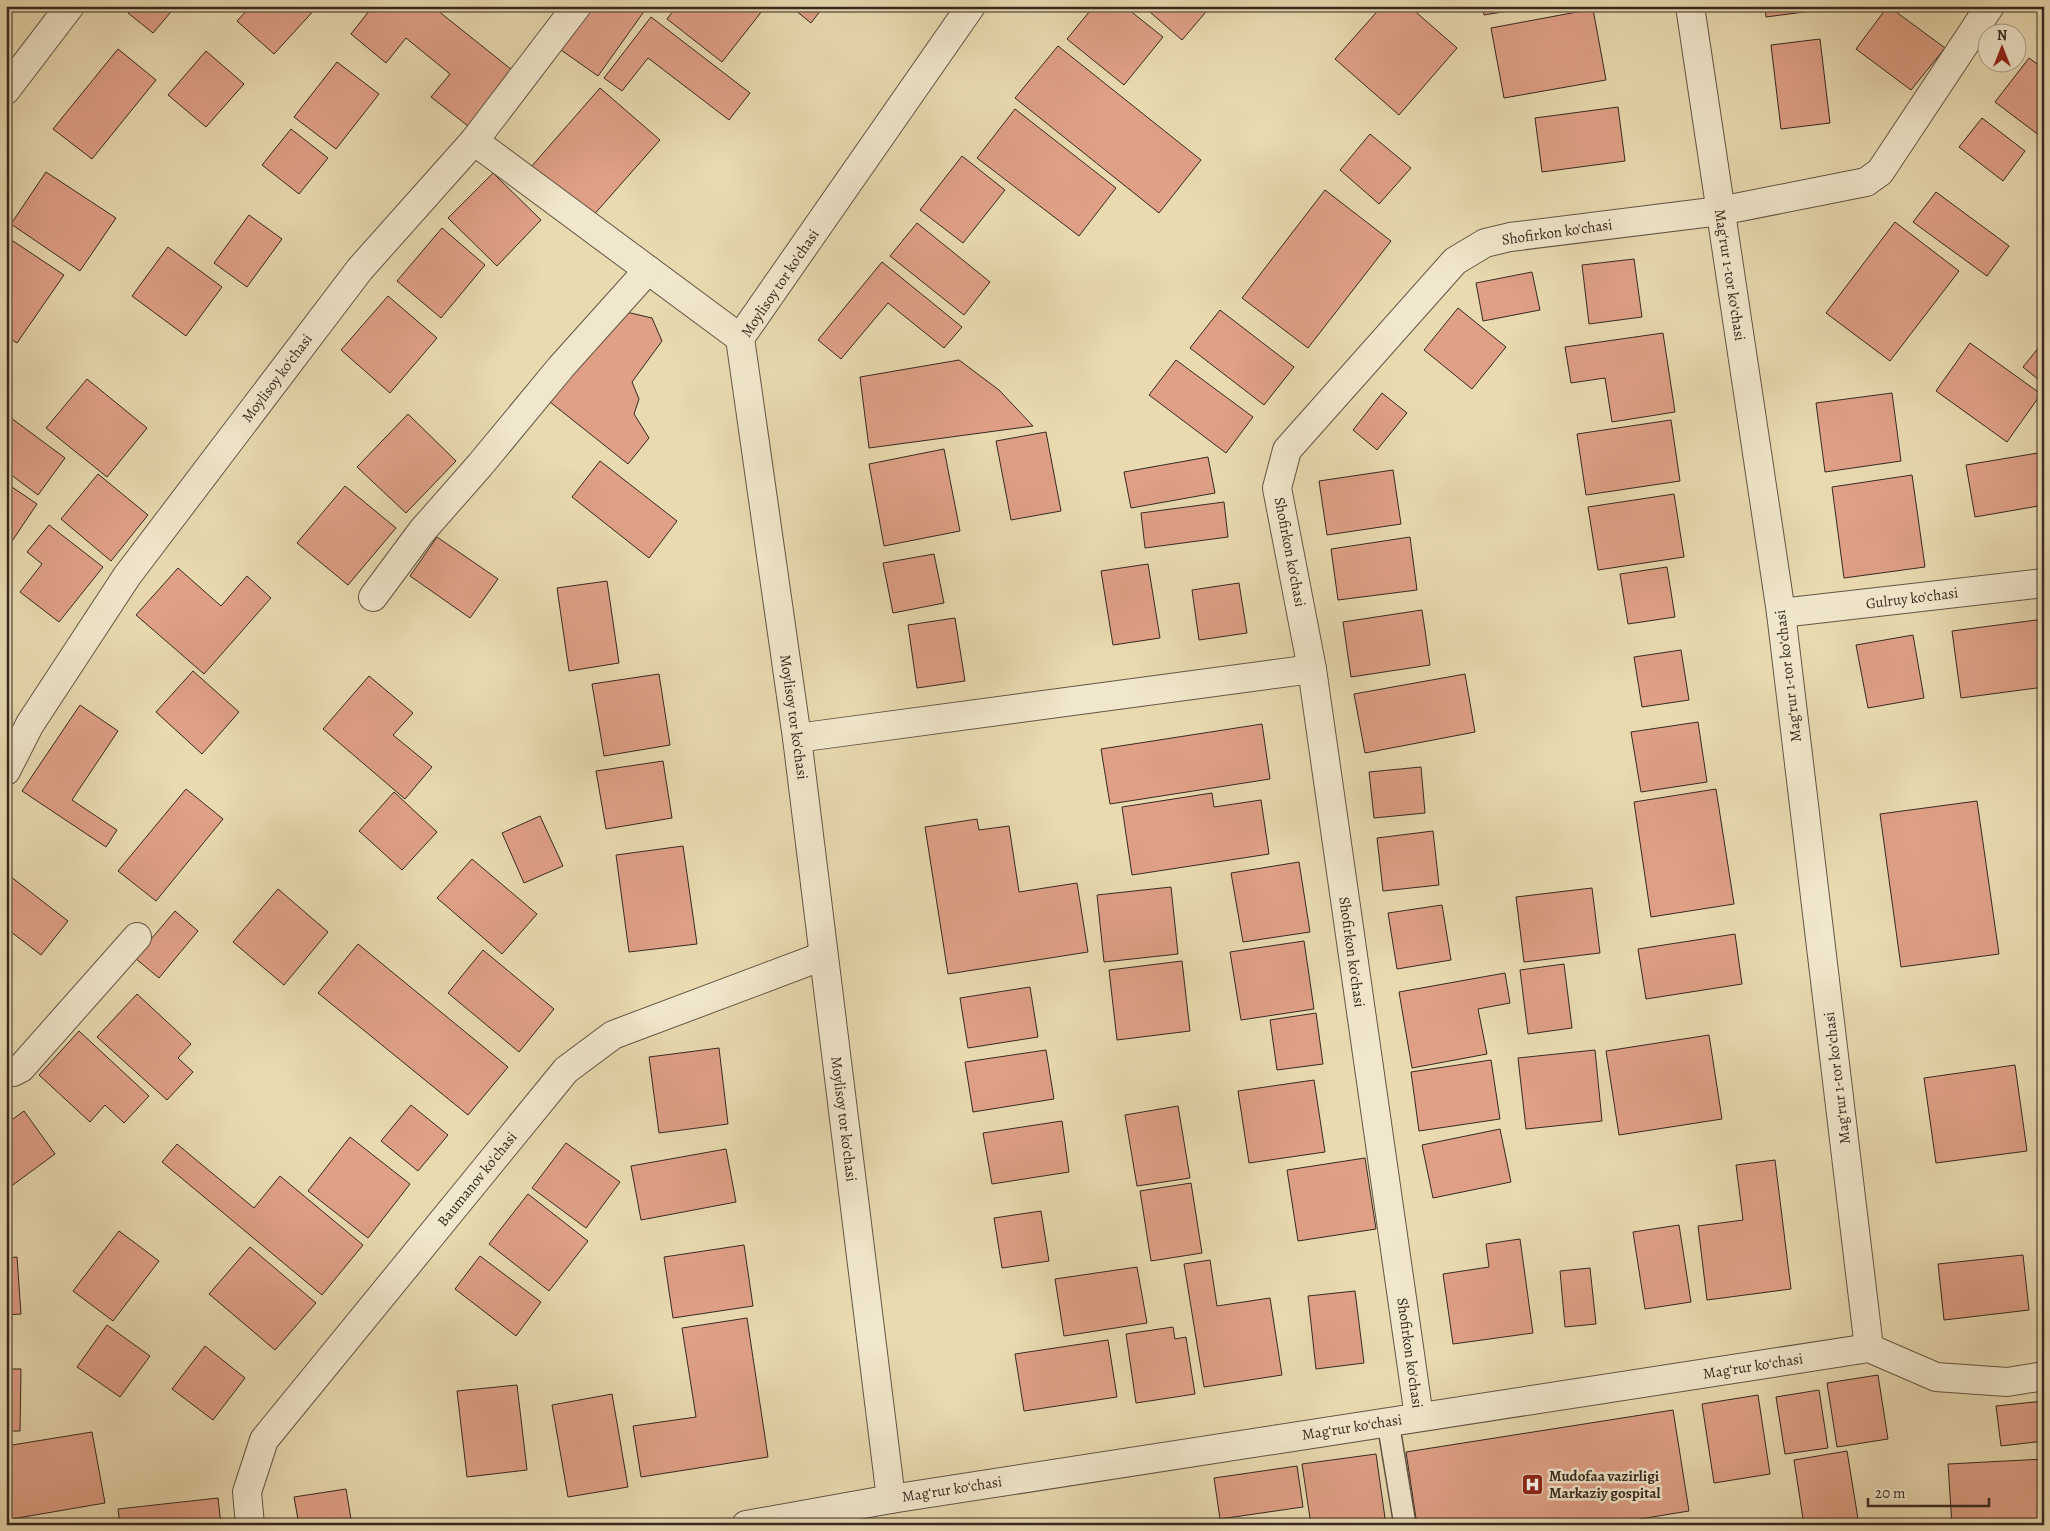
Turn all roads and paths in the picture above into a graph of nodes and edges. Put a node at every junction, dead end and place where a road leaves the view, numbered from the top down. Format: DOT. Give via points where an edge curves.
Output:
graph roads {
  1 [pos="70,6"];
  2 [pos="577,6"];
  3 [pos="972,6"];
  4 [pos="1690,6"];
  5 [pos="1990,6"];
  6 [pos="6,90"];
  7 [pos="474,141"];
  8 [pos="1720,211"];
  9 [pos="648,270"];
  10 [pos="740,338"];
  11 [pos="2044,583"];
  12 [pos="373,597"];
  13 [pos="1781,613"];
  14 [pos="1312,669"];
  15 [pos="797,738"];
  16 [pos="6,771"];
  17 [pos="137,937"];
  18 [pos="823,956"];
  19 [pos="6,1070"];
  20 [pos="1869,1348"];
  21 [pos="2044,1376"];
  22 [pos="1419,1417"];
  23 [pos="1388,1422"];
  24 [pos="891,1499"];
  25 [pos="250,1525"];
  26 [pos="746,1525"];
  27 [pos="1405,1525"];
  1 -- 6 [label="street"];
  2 -- 7 [label="street, Moylisoy koʻchasi"];
  3 -- 10 [label="street, Moylisoy tor ko'chasi"];
  4 -- 8 [label="street, Magʻrur 1-tor koʻchasi"];
  5 -- 8 [label="street, Shofirkon ko'chasi" via="1880,172 1866,182"];
  7 -- 9 [label="street"];
  7 -- 16 [label="street, Moylisoy koʻchasi" via="360,269 127,576 30,724"];
  8 -- 13 [label="street, Magʻrur 1-tor koʻchasi"];
  8 -- 14 [label="street, Shofirkon ko'chasi" via="1510,237 1484,243 1455,261 1287,450 1277,488"];
  9 -- 10 [label="street"];
  9 -- 12 [label="street" via="422,531"];
  10 -- 15 [label="street, Moylisoy tor ko'chasi"];
  11 -- 13 [label="street, Gulruy ko'chasi"];
  13 -- 20 [label="street, Magʻrur 1-tor koʻchasi"];
  14 -- 15 [label="street"];
  14 -- 22 [label="street, Shofirkon ko'chasi"];
  15 -- 18 [label="street, Moylisoy tor ko'chasi"];
  17 -- 19 [label="street" via="21,1068 13,1072"];
  18 -- 24 [label="street, Moylisoy tor ko'chasi"];
  18 -- 25 [label="street, Baumanov ko'chasi" via="613,1035 566,1070 264,1440 247,1492"];
  20 -- 21 [label="street" via="1936,1377 2007,1382"];
  20 -- 22 [label="street, Magʻrur koʻchasi"];
  22 -- 23 [label="street, Magʻrur koʻchasi"];
  23 -- 24 [label="street, Magʻrur koʻchasi"];
  23 -- 27 [label="lane"];
  24 -- 26 [label="street, Magʻrur koʻchasi"];
}
